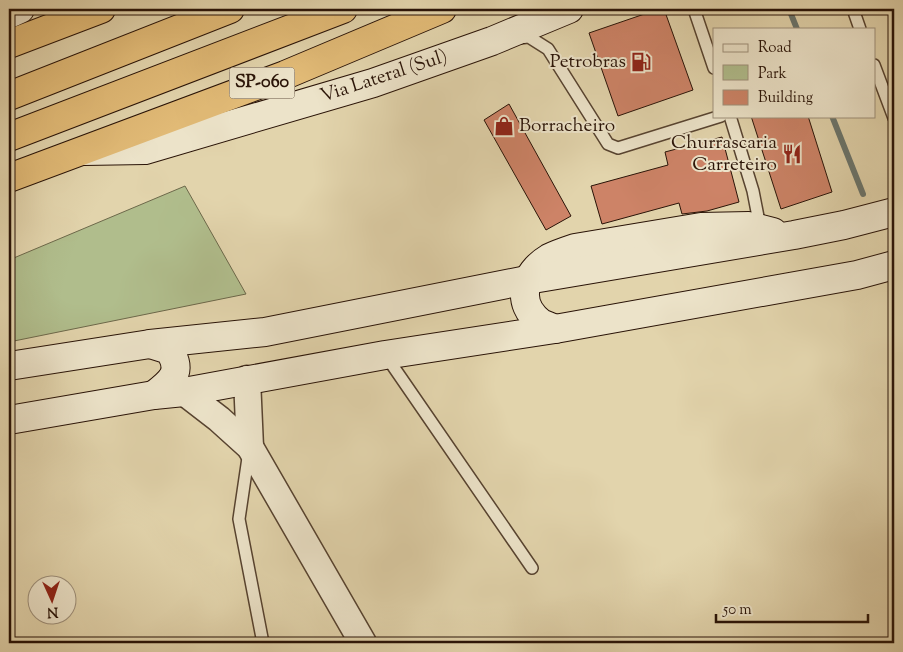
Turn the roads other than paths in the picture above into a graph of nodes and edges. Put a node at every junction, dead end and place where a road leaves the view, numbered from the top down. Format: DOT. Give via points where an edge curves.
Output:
graph roads {
  1 [pos="20,9"];
  2 [pos="101,9"];
  3 [pos="230,9"];
  4 [pos="343,9"];
  5 [pos="442,9"];
  6 [pos="569,9"];
  7 [pos="694,9"];
  8 [pos="853,9"];
  9 [pos="9,14"];
  10 [pos="860,28"];
  11 [pos="492,41"];
  12 [pos="9,44"];
  13 [pos="713,65"];
  14 [pos="876,70"];
  15 [pos="9,96"];
  16 [pos="715,118"];
  17 [pos="731,118"];
  18 [pos="894,118"];
  19 [pos="9,137"];
  20 [pos="78,151"];
  21 [pos="9,178"];
  22 [pos="894,212"];
  23 [pos="760,227"];
  24 [pos="787,236"];
  25 [pos="894,266"];
  26 [pos="527,280"];
  27 [pos="555,329"];
  28 [pos="150,344"];
  29 [pos="385,355"];
  30 [pos="9,366"];
  31 [pos="247,379"];
  32 [pos="184,392"];
  33 [pos="154,395"];
  34 [pos="9,420"];
  35 [pos="250,447"];
  36 [pos="532,568"];
  37 [pos="263,643"];
  38 [pos="363,643"];
  1 -- 9 [label="main road"];
  2 -- 12 [label="highway"];
  3 -- 15 [label="highway"];
  4 -- 19 [label="highway, SP-060"];
  5 -- 20 [label="highway, SP-060" via="285,75"];
  6 -- 11 [label="main road, Via Lateral (Sul)"];
  7 -- 13 [label="lane"];
  8 -- 10 [label="lane"];
  11 -- 16 [label="lane" via="528,37 548,49 608,144 618,148"];
  11 -- 20 [label="main road, Via Lateral (Sul)" via="373,84 145,150"];
  14 -- 18 [label="lane"];
  17 -- 23 [label="lane" via="753,191"];
  20 -- 21 [label="highway, SP-060"];
  22 -- 24 [label="main road"];
  23 -- 24 [label="main road"];
  23 -- 26 [label="main road" via="701,227 575,248 549,259"];
  24 -- 26 [label="main road"];
  25 -- 27 [label="main road"];
  26 -- 27 [label="main road" via="524,291 532,314"];
  26 -- 28 [label="main road" via="265,332"];
  27 -- 29 [label="main road"];
  28 -- 30 [label="main road"];
  28 -- 33 [label="main road" via="170,350 176,363 173,378"];
  29 -- 31 [label="main road"];
  29 -- 36 [label="lane"];
  31 -- 32 [label="main road"];
  31 -- 35 [label="street"];
  32 -- 33 [label="main road"];
  32 -- 35 [label="street"];
  33 -- 34 [label="main road"];
  35 -- 37 [label="lane" via="239,519"];
  35 -- 38 [label="street"];
}
